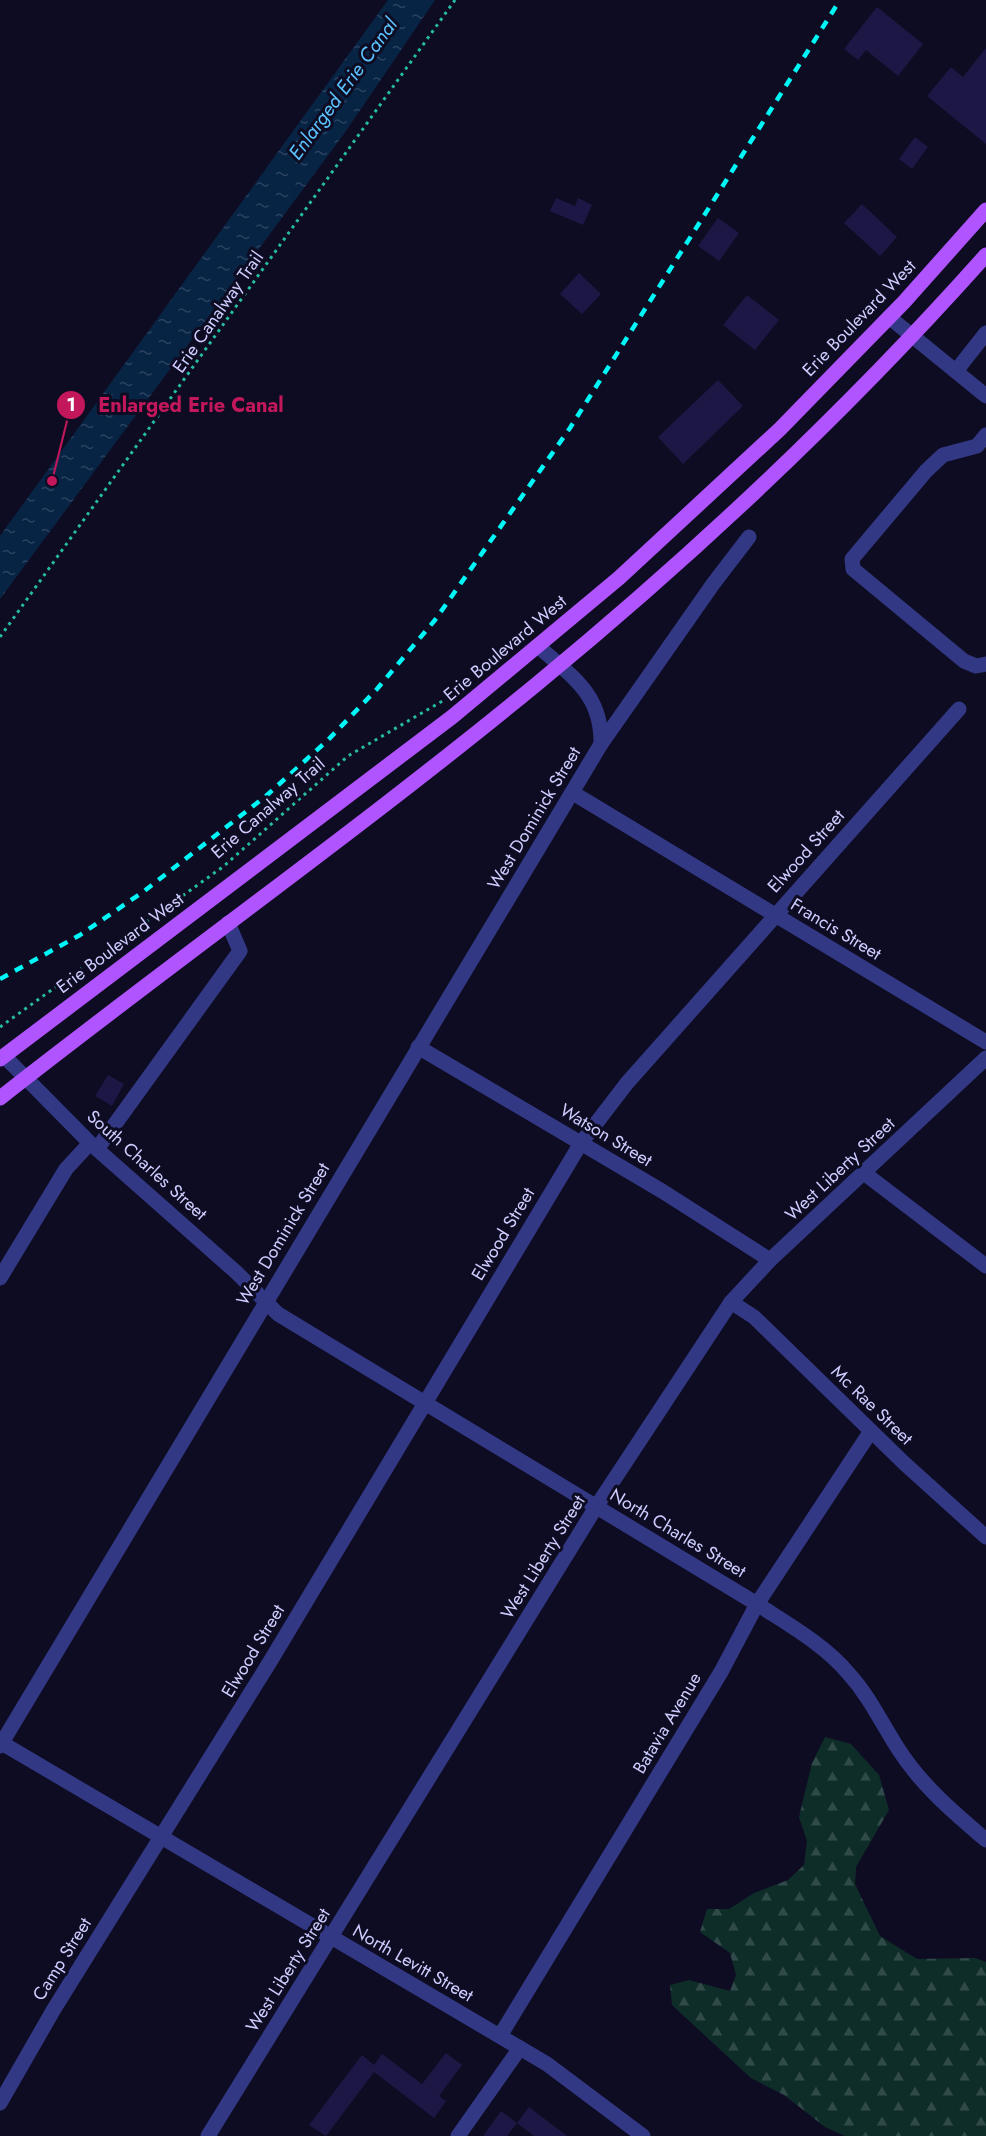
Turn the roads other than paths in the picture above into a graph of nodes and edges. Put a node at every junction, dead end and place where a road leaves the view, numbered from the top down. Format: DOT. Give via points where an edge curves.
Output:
graph roads {
  1 [pos="986,210"];
  2 [pos="986,255"];
  3 [pos="889,317"];
  4 [pos="986,333"];
  5 [pos="911,334"];
  6 [pos="956,371"];
  7 [pos="986,396"];
  8 [pos="986,435"];
  9 [pos="749,537"];
  10 [pos="538,646"];
  11 [pos="986,664"];
  12 [pos="559,665"];
  13 [pos="959,709"];
  14 [pos="602,744"];
  15 [pos="573,794"];
  16 [pos="774,915"];
  17 [pos="228,923"];
  18 [pos="986,1042"];
  19 [pos="418,1047"];
  20 [pos="2,1057"];
  21 [pos="986,1058"];
  22 [pos="26,1077"];
  23 [pos="0,1098"];
  24 [pos="581,1143"];
  25 [pos="94,1146"];
  26 [pos="864,1173"];
  27 [pos="770,1260"];
  28 [pos="986,1266"];
  29 [pos="0,1278"];
  30 [pos="265,1302"];
  31 [pos="731,1302"];
  32 [pos="425,1403"];
  33 [pos="871,1431"];
  34 [pos="596,1507"];
  35 [pos="986,1537"];
  36 [pos="758,1604"];
  37 [pos="1,1743"];
  38 [pos="160,1838"];
  39 [pos="986,1840"];
  40 [pos="331,1938"];
  41 [pos="500,2036"];
  42 [pos="520,2048"];
  43 [pos="0,2103"];
  44 [pos="208,2136"];
  45 [pos="458,2136"];
  46 [pos="643,2136"];
  1 -- 3 [label="main road, Erie Boulevard West"];
  2 -- 5 [label="main road"];
  3 -- 5 [label="street"];
  3 -- 10 [label="main road, Erie Boulevard West" via="780,429 619,578"];
  4 -- 6 [label="street"];
  5 -- 6 [label="street"];
  5 -- 12 [label="main road" via="707,537"];
  6 -- 7 [label="street"];
  8 -- 11 [label="street" via="977,446 943,455 852,560 853,569 964,661 976,666"];
  9 -- 14 [label="street, West Dominick Street"];
  10 -- 12 [label="street, West Dominick Street"];
  10 -- 20 [label="main road, Erie Boulevard West" via="452,717"];
  12 -- 14 [label="street, West Dominick Street" via="588,692 602,727"];
  12 -- 17 [label="main road" via="353,830"];
  13 -- 16 [label="street, Elwood Street"];
  14 -- 15 [label="street, West Dominick Street"];
  15 -- 16 [label="street, Francis Street"];
  15 -- 19 [label="street, West Dominick Street"];
  16 -- 18 [label="street, Francis Street"];
  16 -- 24 [label="street, Elwood Street" via="627,1083"];
  17 -- 22 [label="main road"];
  17 -- 25 [label="street" via="240,951"];
  19 -- 24 [label="street, Watson Street"];
  19 -- 30 [label="street, West Dominick Street"];
  20 -- 22 [label="street, South Charles Street"];
  21 -- 26 [label="street, West Liberty Street"];
  22 -- 23 [label="main road"];
  22 -- 25 [label="street, South Charles Street"];
  24 -- 27 [label="street, Watson Street"];
  24 -- 32 [label="street, Elwood Street"];
  25 -- 29 [label="street" via="66,1169"];
  25 -- 30 [label="street, South Charles Street"];
  26 -- 27 [label="street, West Liberty Street"];
  26 -- 28 [label="street"];
  27 -- 31 [label="street, West Liberty Street"];
  30 -- 32 [label="street, North Charles Street" via="278,1314"];
  30 -- 37 [label="street, West Dominick Street"];
  31 -- 33 [label="street, Mc Rae Street" via="754,1317"];
  31 -- 34 [label="street, West Liberty Street"];
  32 -- 34 [label="street, North Charles Street"];
  32 -- 38 [label="street, Elwood Street"];
  33 -- 35 [label="street, Mc Rae Street"];
  33 -- 36 [label="street, Batavia Avenue"];
  34 -- 36 [label="street, North Charles Street"];
  34 -- 40 [label="street, West Liberty Street"];
  36 -- 39 [label="street, North Charles Street" via="807,1637 848,1672 917,1775"];
  36 -- 41 [label="street, Batavia Avenue" via="721,1672"];
  37 -- 38 [label="street, North Levitt Street"];
  38 -- 40 [label="street, North Levitt Street"];
  38 -- 43 [label="street, Camp Street"];
  40 -- 41 [label="street, North Levitt Street"];
  40 -- 44 [label="street, West Liberty Street"];
  41 -- 42 [label="street, North Levitt Street"];
  42 -- 45 [label="street"];
  42 -- 46 [label="street, North Levitt Street"];
}
